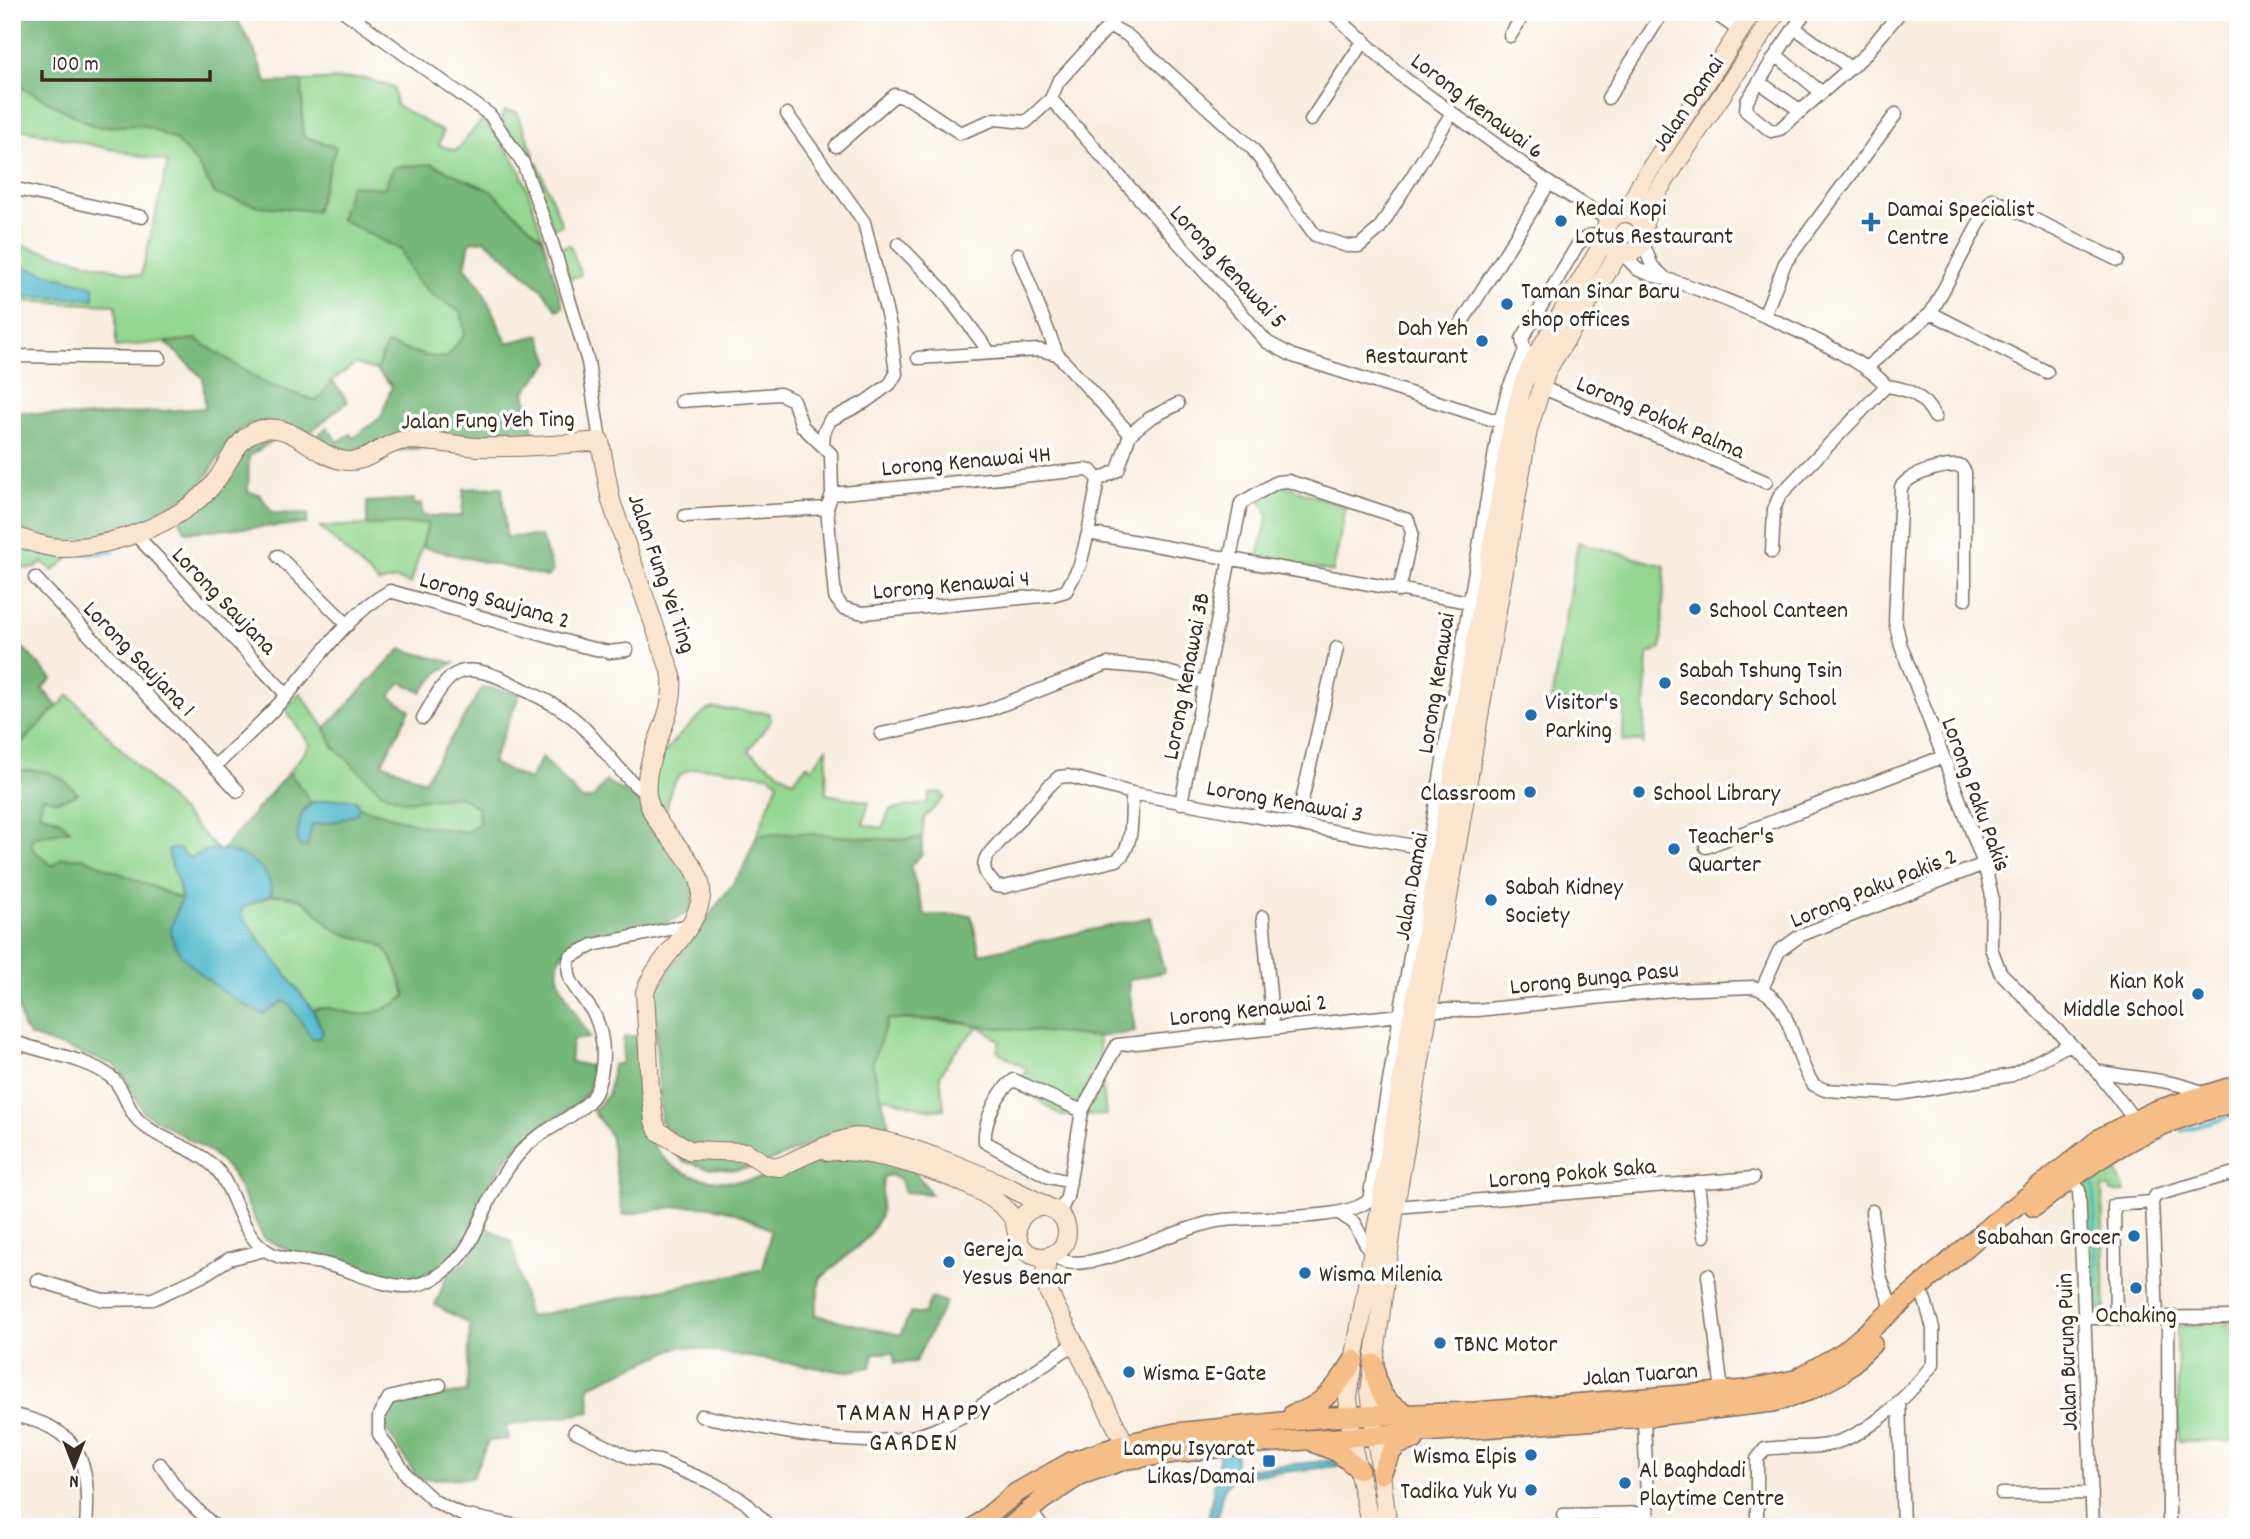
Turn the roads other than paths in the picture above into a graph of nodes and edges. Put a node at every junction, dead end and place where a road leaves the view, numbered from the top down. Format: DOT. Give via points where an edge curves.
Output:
graph roads {
  1 [pos="345,12"];
  2 [pos="1331,12"];
  3 [pos="1525,12"];
  4 [pos="1663,12"];
  5 [pos="1713,12"];
  6 [pos="1752,12"];
  7 [pos="1777,12"];
  8 [pos="1805,12"];
  9 [pos="1896,12"];
  10 [pos="1795,29"];
  11 [pos="1740,31"];
  12 [pos="1510,36"];
  13 [pos="1364,40"];
  14 [pos="1776,55"];
  15 [pos="1849,67"];
  16 [pos="1759,82"];
  17 [pos="1822,93"];
  18 [pos="1608,98"];
  19 [pos="1051,99"];
  20 [pos="1801,111"];
  21 [pos="1452,113"];
  22 [pos="787,114"];
  23 [pos="1896,114"];
  24 [pos="1311,120"];
  25 [pos="836,146"];
  26 [pos="1549,183"];
  27 [pos="12,188"];
  28 [pos="1626,212"];
  29 [pos="142,217"];
  30 [pos="1643,223"];
  31 [pos="1606,231"];
  32 [pos="898,243"];
  33 [pos="1643,243"];
  34 [pos="1621,253"];
  35 [pos="1018,254"];
  36 [pos="2119,260"];
  37 [pos="1665,278"];
  38 [pos="1931,313"];
  39 [pos="1764,316"];
  40 [pos="1459,327"];
  41 [pos="1532,351"];
  42 [pos="990,353"];
  43 [pos="1057,354"];
  44 [pos="12,356"];
  45 [pos="160,358"];
  46 [pos="918,358"];
  47 [pos="1867,367"];
  48 [pos="2047,372"];
  49 [pos="1886,386"];
  50 [pos="1541,387"];
  51 [pos="681,401"];
  52 [pos="1178,404"];
  53 [pos="1936,417"];
  54 [pos="1500,422"];
  55 [pos="1130,435"];
  56 [pos="600,441"];
  57 [pos="823,445"];
  58 [pos="1098,480"];
  59 [pos="1766,482"];
  60 [pos="832,494"];
  61 [pos="827,508"];
  62 [pos="685,516"];
  63 [pos="134,533"];
  64 [pos="1088,533"];
  65 [pos="12,535"];
  66 [pos="1772,552"];
  67 [pos="278,556"];
  68 [pos="1230,558"];
  69 [pos="34,578"];
  70 [pos="1399,591"];
  71 [pos="1965,599"];
  72 [pos="1469,602"];
  73 [pos="348,625"];
  74 [pos="1337,648"];
  75 [pos="627,650"];
  76 [pos="1203,682"];
  77 [pos="287,695"];
  78 [pos="423,718"];
  79 [pos="881,734"];
  80 [pos="1942,757"];
  81 [pos="215,766"];
  82 [pos="238,791"];
  83 [pos="1132,793"];
  84 [pos="647,795"];
  85 [pos="1181,803"];
  86 [pos="1297,822"];
  87 [pos="1706,847"];
  88 [pos="1429,849"];
  89 [pos="1984,864"];
  90 [pos="1263,917"];
  91 [pos="689,925"];
  92 [pos="1762,989"];
  93 [pos="1429,1010"];
  94 [pos="1400,1015"];
  95 [pos="1273,1028"];
  96 [pos="12,1041"];
  97 [pos="2070,1044"];
  98 [pos="2097,1071"];
  99 [pos="2144,1077"];
  100 [pos="2206,1094"];
  101 [pos="2235,1096"];
  102 [pos="2122,1103"];
  103 [pos="1082,1111"];
  104 [pos="2134,1119"];
  105 [pos="880,1147"];
  106 [pos="2238,1172"];
  107 [pos="1753,1178"];
  108 [pos="2071,1178"];
  109 [pos="1070,1182"];
  110 [pos="1698,1182"];
  111 [pos="2152,1202"];
  112 [pos="1395,1207"];
  113 [pos="1872,1211"];
  114 [pos="1055,1212"];
  115 [pos="1339,1213"];
  116 [pos="1704,1236"];
  117 [pos="1018,1238"];
  118 [pos="265,1250"];
  119 [pos="1371,1253"];
  120 [pos="1050,1256"];
  121 [pos="1709,1275"];
  122 [pos="37,1280"];
  123 [pos="1924,1297"];
  124 [pos="1893,1311"];
  125 [pos="2116,1317"];
  126 [pos="2162,1317"];
  127 [pos="2238,1317"];
  128 [pos="2086,1318"];
  129 [pos="1076,1343"];
  130 [pos="1364,1362"];
  131 [pos="440,1385"];
  132 [pos="1722,1392"];
  133 [pos="1899,1401"];
  134 [pos="12,1415"];
  135 [pos="1408,1415"];
  136 [pos="701,1416"];
  137 [pos="1350,1416"];
  138 [pos="1371,1416"];
  139 [pos="1644,1417"];
  140 [pos="1247,1423"];
  141 [pos="1476,1429"];
  142 [pos="575,1431"];
  143 [pos="1374,1436"];
  144 [pos="1352,1438"];
  145 [pos="1299,1442"];
  146 [pos="1125,1444"];
  147 [pos="160,1464"];
  148 [pos="1359,1469"];
  149 [pos="1381,1474"];
  150 [pos="1080,1475"];
  151 [pos="2092,1493"];
  152 [pos="2002,1494"];
  153 [pos="1030,1510"];
  154 [pos="1563,1515"];
  155 [pos="1648,1520"];
  156 [pos="86,1527"];
  157 [pos="215,1527"];
  158 [pos="524,1527"];
  159 [pos="770,1527"];
  160 [pos="975,1527"];
  161 [pos="1010,1527"];
  162 [pos="1042,1527"];
  163 [pos="1371,1527"];
  164 [pos="1388,1527"];
  165 [pos="1757,1527"];
  166 [pos="1903,1527"];
  167 [pos="2092,1527"];
  168 [pos="2169,1527"];
  1 -- 56 [label="street, Jalan Fung Yei Ting" via="490,115 523,163 589,362"];
  2 -- 13 [label="street, Lorong Kenawai 6"];
  3 -- 12 [label="street"];
  4 -- 18 [label="street"];
  5 -- 11 [label="street"];
  6 -- 11 [label="main road, Jalan Damai"];
  7 -- 30 [label="main road, Jalan Damai" via="1654,197"];
  8 -- 10 [label="street"];
  9 -- 15 [label="street" via="1864,55"];
  10 -- 14 [label="street"];
  10 -- 15 [label="street"];
  11 -- 28 [label="main road, Jalan Damai"];
  13 -- 21 [label="street, Lorong Kenawai 6" via="1404,78"];
  13 -- 24 [label="street"];
  14 -- 16 [label="street"];
  14 -- 17 [label="street"];
  15 -- 17 [label="street"];
  16 -- 20 [label="street"];
  16 -- 20 [label="street" via="1746,101 1746,111 1771,131"];
  17 -- 20 [label="street"];
  19 -- 21 [label="street" via="1058,82 1105,30 1119,28 1252,148 1315,235 1347,246 1359,246 1379,229"];
  19 -- 25 [label="street" via="1026,122 995,119 960,133 909,99 895,95"];
  19 -- 54 [label="street, Lorong Kenawai 5" via="1267,342 1293,356"];
  21 -- 26 [label="street, Lorong Kenawai 6"];
  22 -- 57 [label="street" via="864,222 897,374 890,384 830,420"];
  23 -- 39 [label="street" via="1785,263"];
  26 -- 31 [label="street, Lorong Kenawai 6"];
  26 -- 40 [label="street"];
  27 -- 29 [label="street"];
  28 -- 30 [label="main road"];
  28 -- 31 [label="main road" via="1616,214"];
  30 -- 33 [label="main road"];
  31 -- 34 [label="main road" via="1610,248"];
  31 -- 41 [label="main road, Jalan Damai"];
  32 -- 42 [label="street" via="943,290"];
  33 -- 34 [label="main road"];
  33 -- 37 [label="street" via="1652,267"];
  34 -- 37 [label="street" via="1637,269"];
  34 -- 50 [label="main road, Jalan Damai" via="1547,370"];
  35 -- 43 [label="street"];
  36 -- 38 [label="street" via="1992,199"];
  37 -- 39 [label="street"];
  38 -- 47 [label="street"];
  38 -- 48 [label="street"];
  39 -- 47 [label="street"];
  41 -- 54 [label="street, Lorong Kenawai" via="1508,390"];
  41 -- 119 [label="main road, Jalan Damai" via="1512,426"];
  42 -- 43 [label="street" via="1040,350"];
  42 -- 46 [label="street"];
  43 -- 55 [label="street"];
  44 -- 45 [label="street"];
  47 -- 49 [label="street"];
  49 -- 53 [label="street" via="1914,392"];
  49 -- 66 [label="street" via="1780,495 1774,509"];
  50 -- 59 [label="street, Lorong Pokok Palma"];
  50 -- 93 [label="main road, Jalan Damai" via="1525,443"];
  51 -- 57 [label="street, Lorong Kenawai 4" via="788,395 802,426"];
  52 -- 55 [label="street"];
  54 -- 72 [label="street, Lorong Kenawai"];
  55 -- 58 [label="street" via="1118,470"];
  56 -- 63 [label="main road, Jalan Fung Yeh Ting" via="537,447 400,441 366,459 341,460 286,430 265,428 240,444 213,485 191,504"];
  56 -- 84 [label="main road, Jalan Fung Yei Ting" via="611,501 672,676 673,697 650,764"];
  57 -- 60 [label="street, Lorong Kenawai 4" via="831,454"];
  58 -- 60 [label="street, Lorong Kenawai 4H" via="1085,470"];
  58 -- 64 [label="street, Lorong Kenawai 4"];
  60 -- 61 [label="street, Lorong Kenawai 4"];
  61 -- 62 [label="street"];
  61 -- 64 [label="street, Lorong Kenawai 4" via="835,597 843,608 863,613 1066,591 1080,565"];
  63 -- 65 [label="main road, Jalan Fung Yeh Ting" via="68,548"];
  63 -- 77 [label="street, Lorong Saujana"];
  64 -- 68 [label="street"];
  67 -- 73 [label="street"];
  68 -- 70 [label="street"];
  68 -- 70 [label="street, Lorong Kenawai 3B" via="1241,503 1277,482 1288,481 1408,520 1412,533"];
  68 -- 76 [label="street, Lorong Kenawai 3B"];
  69 -- 81 [label="street, Lorong Saujana 1"];
  70 -- 72 [label="street"];
  71 -- 80 [label="street, Lorong Paku Pakis" via="1965,472 1952,465 1906,479 1901,486 1895,621"];
  72 -- 88 [label="street, Lorong Kenawai"];
  73 -- 75 [label="street, Lorong Saujana 2" via="374,599 390,591 582,646 609,652"];
  73 -- 77 [label="street, Lorong Saujana 2"];
  74 -- 86 [label="street"];
  76 -- 79 [label="street" via="1153,668 1107,664 986,711"];
  76 -- 85 [label="street, Lorong Kenawai 3B"];
  77 -- 81 [label="street, Lorong Saujana 2"];
  78 -- 84 [label="street" via="446,682 458,673 471,670 499,677 551,701 584,728"];
  80 -- 87 [label="street"];
  80 -- 89 [label="street, Lorong Paku Pakis"];
  81 -- 82 [label="street, Lorong Saujana 1"];
  83 -- 83 [label="street, Lorong Kenawai 3" via="1082,778 1059,778 987,856 985,873 996,886 1004,887 1117,860 1125,854 1129,841"];
  83 -- 85 [label="street, Lorong Kenawai 3"];
  84 -- 91 [label="main road, Jalan Fung Yei Ting" via="659,826 697,874 701,897"];
  85 -- 86 [label="street, Lorong Kenawai 3"];
  86 -- 88 [label="street, Lorong Kenawai 3"];
  88 -- 94 [label="street, Lorong Kenawai"];
  89 -- 92 [label="street, Lorong Paku Pakis 2" via="1801,935 1779,951"];
  89 -- 97 [label="street, Lorong Paku Pakis" via="1992,896 1991,948 2000,972"];
  90 -- 95 [label="street"];
  91 -- 105 [label="main road, Jalan Fung Yei Ting" via="645,992 650,1088 658,1131 689,1150 746,1152 769,1166 780,1167 836,1150"];
  91 -- 118 [label="street" via="593,945 570,957 566,968 571,983 600,1032 603,1057 596,1092 513,1160 458,1260 415,1286 388,1286 326,1264 292,1260"];
  92 -- 93 [label="street, Lorong Bunga Pasu" via="1734,985 1477,1010"];
  92 -- 97 [label="street" via="1777,1003 1810,1079 1825,1090 1899,1094 2012,1075"];
  93 -- 112 [label="main road, Jalan Damai"];
  94 -- 95 [label="street, Lorong Kenawai 2"];
  94 -- 115 [label="street, Lorong Kenawai" via="1369,1200"];
  95 -- 103 [label="street, Lorong Kenawai 2" via="1117,1045"];
  96 -- 118 [label="street" via="83,1063 114,1079 141,1123 220,1173 239,1213"];
  97 -- 98 [label="street, Lorong Paku Pakis"];
  98 -- 99 [label="street"];
  98 -- 102 [label="street, Lorong Paku Pakis"];
  99 -- 100 [label="street" via="2185,1084"];
  99 -- 102 [label="street" via="2120,1086"];
  100 -- 101 [label="main road, Jalan Tuaran"];
  100 -- 104 [label="main road, Jalan Tuaran"];
  101 -- 104 [label="main road" via="2146,1120"];
  101 -- 108 [label="main road, Jalan Tuaran" via="2153,1128"];
  102 -- 104 [label="street, Lorong Paku Pakis"];
  103 -- 109 [label="street"];
  103 -- 109 [label="street" via="1014,1080 1004,1086 984,1131 985,1142 1049,1177"];
  104 -- 124 [label="main road, Jalan Tuaran" via="2052,1176"];
  105 -- 114 [label="main road, Jalan Fung Yei Ting" via="1005,1186"];
  105 -- 117 [label="main road, Jalan Fung Yei Ting" via="998,1202 1014,1220"];
  106 -- 111 [label="street" via="2156,1195"];
  107 -- 110 [label="street, Lorong Pokok Saka"];
  108 -- 123 [label="main road, Jalan Tuaran"];
  108 -- 128 [label="street, Jalan Burung Puin" via="2079,1190"];
  109 -- 114 [label="street"];
  110 -- 112 [label="street, Lorong Pokok Saka"];
  110 -- 116 [label="street"];
  111 -- 125 [label="street" via="2114,1205"];
  111 -- 126 [label="street"];
  112 -- 130 [label="main road, Jalan Damai"];
  113 -- 124 [label="street" via="1880,1276"];
  114 -- 117 [label="main road" via="1036,1208 1023,1216"];
  114 -- 120 [label="main road" via="1064,1221 1067,1237"];
  115 -- 119 [label="street" via="1354,1223"];
  115 -- 120 [label="street" via="1218,1221 1092,1260 1067,1262"];
  117 -- 120 [label="main road" via="1026,1251"];
  118 -- 122 [label="street" via="229,1259 153,1299 103,1300"];
  119 -- 130 [label="main road, Jalan Damai"];
  120 -- 129 [label="main road" via="1045,1276 1048,1290"];
  121 -- 132 [label="street"];
  123 -- 133 [label="street" via="1933,1328 1933,1363"];
  123 -- 139 [label="main road, Jalan Tuaran" via="1842,1373 1808,1391 1773,1402"];
  124 -- 132 [label="main road, Jalan Tuaran" via="1822,1367 1794,1380"];
  125 -- 126 [label="street"];
  125 -- 128 [label="street"];
  126 -- 127 [label="street"];
  126 -- 168 [label="street"];
  128 -- 151 [label="street, Jalan Burung Puin"];
  129 -- 136 [label="street" via="980,1404 920,1435 860,1443"];
  129 -- 146 [label="main road"];
  130 -- 135 [label="main road" via="1386,1402"];
  130 -- 137 [label="main road, Jalan Damai" via="1348,1397"];
  130 -- 138 [label="main road, Jalan Damai"];
  130 -- 140 [label="main road" via="1312,1407"];
  131 -- 158 [label="street" via="389,1398 379,1415 379,1434 408,1477 434,1501 462,1515"];
  132 -- 135 [label="main road, Jalan Tuaran"];
  133 -- 165 [label="street" via="1842,1441 1765,1450 1757,1458"];
  133 -- 166 [label="street"];
  134 -- 156 [label="street" via="52,1426 70,1439 84,1463"];
  135 -- 138 [label="main road, Jalan Tuaran"];
  137 -- 138 [label="main road, Jalan Tuaran"];
  137 -- 140 [label="main road, Jalan Tuaran"];
  137 -- 144 [label="main road, Jalan Damai"];
  138 -- 143 [label="main road, Jalan Damai"];
  139 -- 141 [label="main road, Jalan Tuaran"];
  139 -- 155 [label="street"];
  140 -- 146 [label="main road, Jalan Tuaran"];
  141 -- 143 [label="main road, Jalan Tuaran"];
  141 -- 149 [label="main road" via="1398,1444"];
  142 -- 159 [label="street" via="631,1458 659,1461 717,1485 745,1502"];
  143 -- 144 [label="main road, Jalan Tuaran"];
  143 -- 149 [label="main road, Jalan Damai"];
  144 -- 145 [label="main road, Jalan Tuaran"];
  144 -- 148 [label="main road, Jalan Damai"];
  145 -- 148 [label="main road" via="1327,1446"];
  145 -- 150 [label="main road, Jalan Tuaran" via="1139,1458"];
  146 -- 150 [label="main road" via="1114,1456"];
  146 -- 160 [label="main road, Jalan Tuaran" via="1042,1476"];
  147 -- 157 [label="street" via="181,1494"];
  148 -- 163 [label="main road, Jalan Damai"];
  149 -- 164 [label="main road, Jalan Damai"];
  150 -- 153 [label="main road, Jalan Tuaran"];
  151 -- 152 [label="street"];
  151 -- 167 [label="street, Jalan Burung Puin"];
  153 -- 161 [label="main road, Jalan Tuaran"];
  153 -- 162 [label="street"];
  154 -- 155 [label="street"];
}
